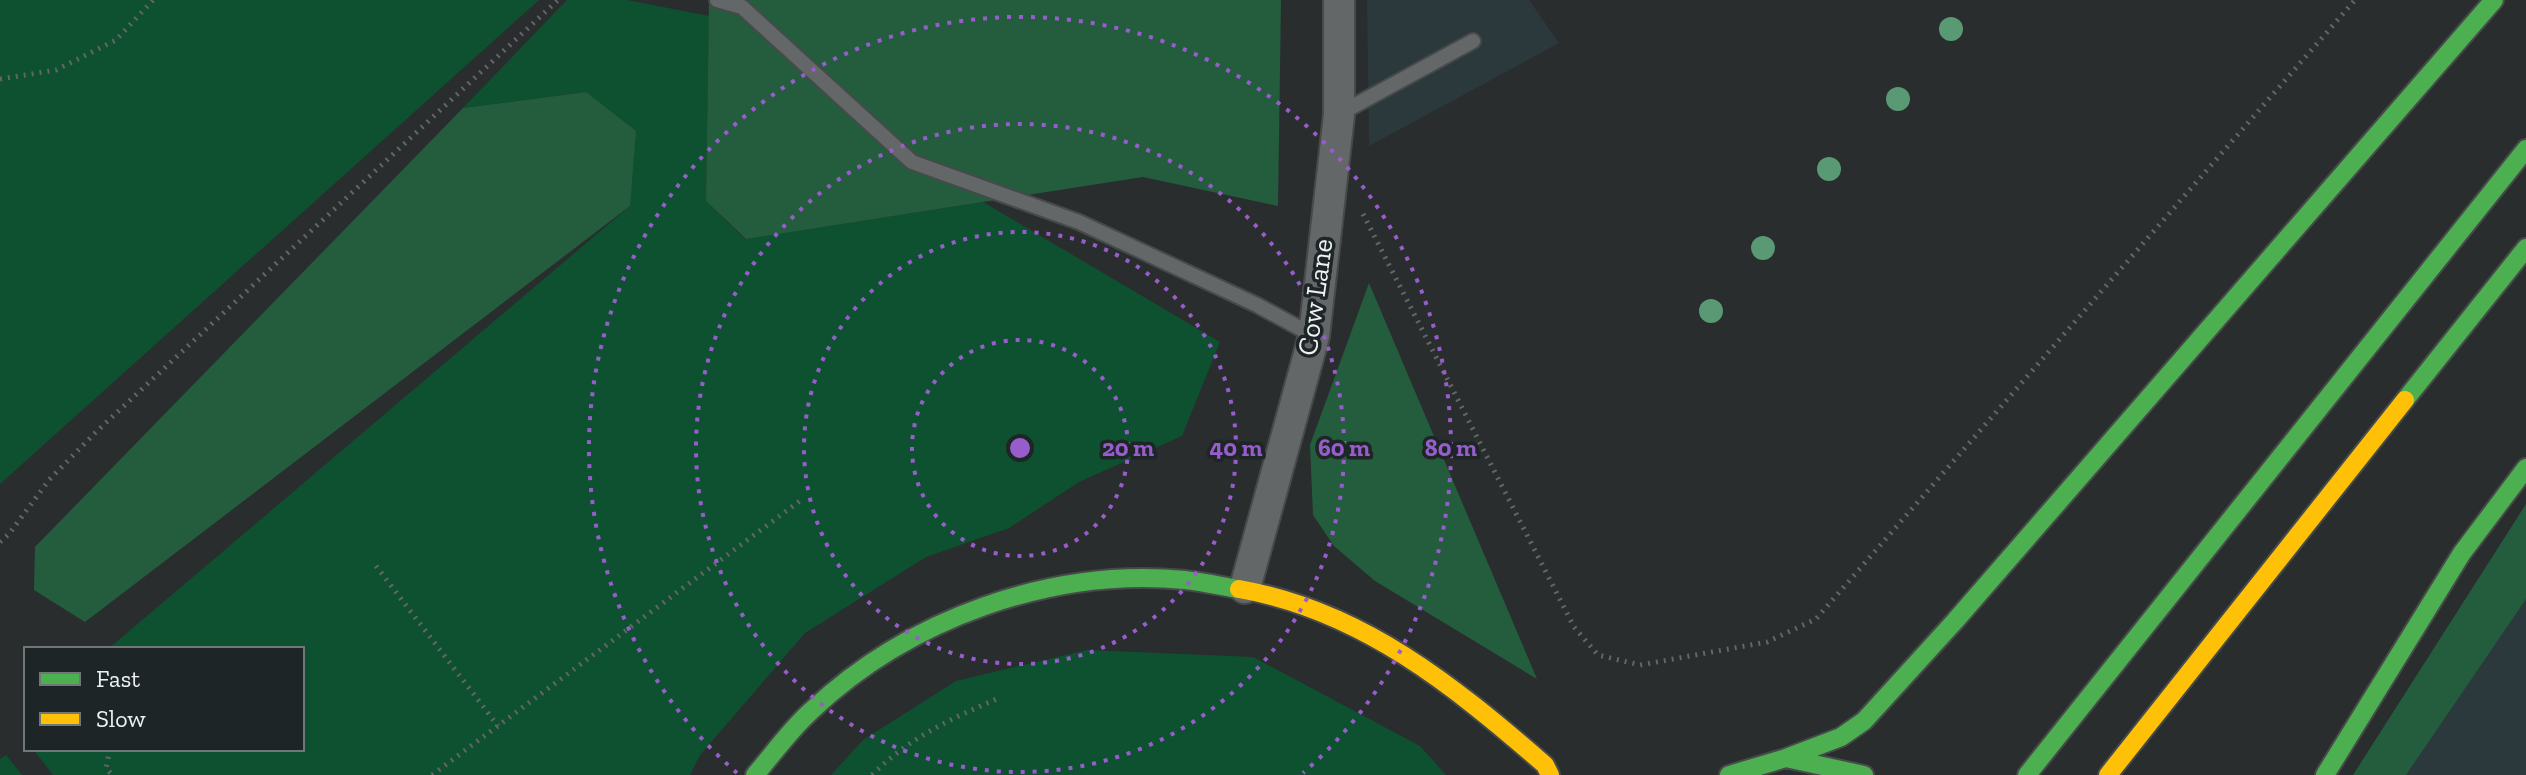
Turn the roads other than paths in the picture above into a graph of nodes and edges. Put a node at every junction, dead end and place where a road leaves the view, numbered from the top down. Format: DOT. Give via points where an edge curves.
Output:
graph roads {
  1 [pos="717,0"];
  2 [pos="1339,0"];
  3 [pos="2494,0"];
  4 [pos="1473,41"];
  5 [pos="1339,115"];
  6 [pos="2526,149"];
  7 [pos="2526,248"];
  8 [pos="1314,336"];
  9 [pos="2526,468"];
  10 [pos="1245,588"];
  11 [pos="1786,758"];
  12 [pos="1547,770"];
  13 [pos="755,775"];
  14 [pos="1570,775"];
  15 [pos="1729,775"];
  16 [pos="1864,775"];
  17 [pos="2027,775"];
  18 [pos="2108,775"];
  19 [pos="2325,775"];
  1 -- 8 [label="lane" via="742,7 912,162 1079,222"];
  2 -- 5 [label="street, Cow Lane"];
  3 -- 11 [label="main road" via="1864,721 1841,737"];
  4 -- 5 [label="lane"];
  5 -- 8 [label="street, Cow Lane"];
  6 -- 17 [label="main road"];
  7 -- 18 [label="main road"];
  8 -- 10 [label="street, Cow Lane"];
  9 -- 19 [label="main road" via="2462,553"];
  10 -- 12 [label="main road" via="1293,601 1384,641 1475,704"];
  10 -- 13 [label="main road" via="1185,579 1112,578 1030,590 988,603 942,621 864,667 796,725"];
  11 -- 15 [label="main road"];
  11 -- 16 [label="main road"];
  12 -- 14 [label="main road"];
}
